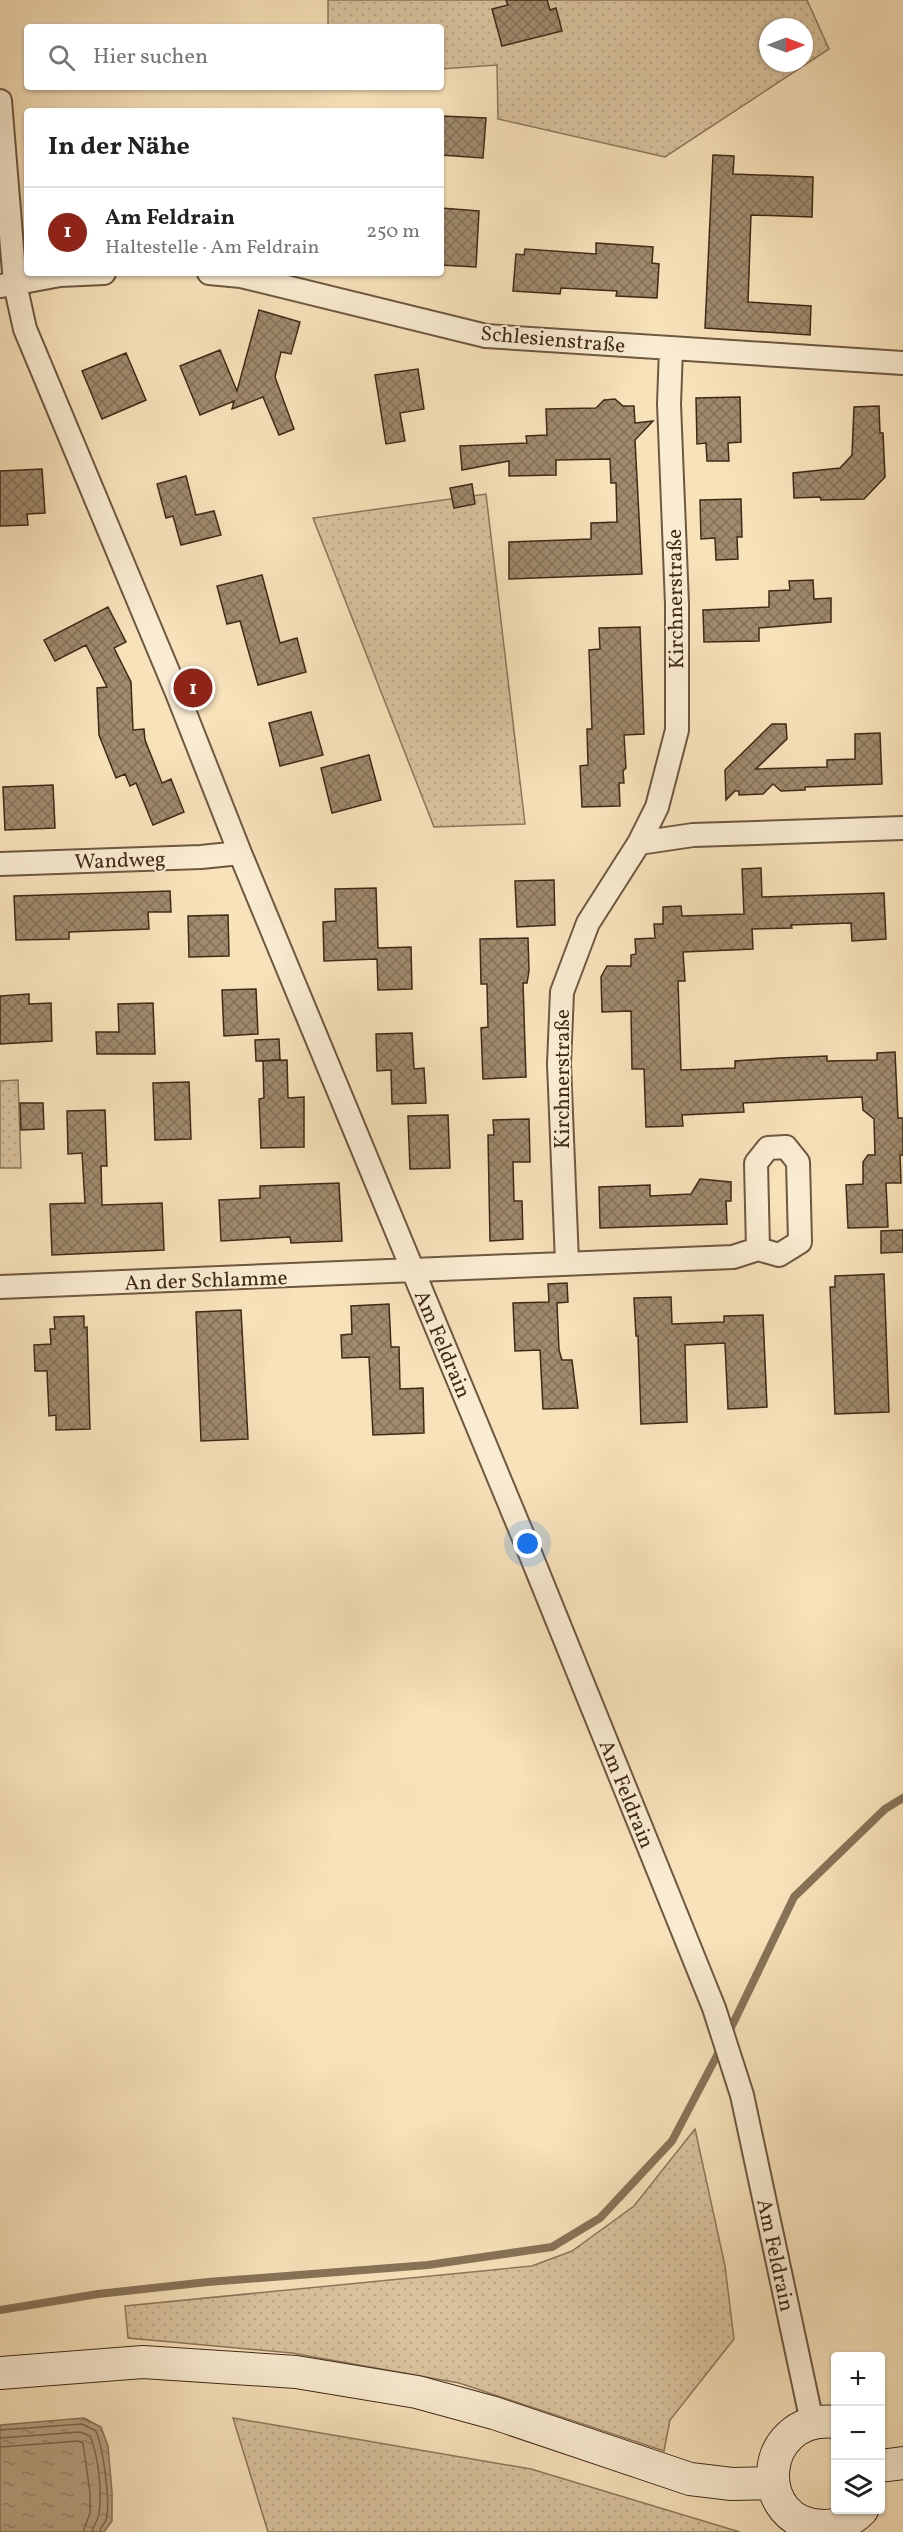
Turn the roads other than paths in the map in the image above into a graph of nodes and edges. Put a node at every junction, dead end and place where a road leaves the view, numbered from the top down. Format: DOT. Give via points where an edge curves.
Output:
graph roads {
  1 [pos="0,101"];
  2 [pos="55,276"];
  3 [pos="241,276"];
  4 [pos="8,285"];
  5 [pos="671,348"];
  6 [pos="903,363"];
  7 [pos="903,828"];
  8 [pos="639,843"];
  9 [pos="240,853"];
  10 [pos="0,864"];
  11 [pos="758,1249"];
  12 [pos="567,1262"];
  13 [pos="412,1270"];
  14 [pos="0,1287"];
  15 [pos="0,2373"];
  16 [pos="824,2422"];
  17 [pos="903,2463"];
  18 [pos="885,2465"];
  19 [pos="772,2483"];
  20 [pos="845,2522"];
  1 -- 4 [label="street, Am Feldrain"];
  2 -- 4 [label="street"];
  3 -- 5 [label="street, Schlesienstraße" via="486,336"];
  4 -- 9 [label="street, Am Feldrain"];
  5 -- 6 [label="street, Schlesienstraße"];
  5 -- 8 [label="street, Kirchnerstraße" via="677,730 657,807"];
  7 -- 8 [label="street" via="693,836"];
  8 -- 12 [label="street, Kirchnerstraße" via="588,923 562,992 559,1064"];
  9 -- 10 [label="street, Wandweg"];
  9 -- 13 [label="street, Am Feldrain"];
  11 -- 12 [label="street" via="733,1257"];
  12 -- 13 [label="street"];
  13 -- 14 [label="street, An der Schlamme"];
  13 -- 16 [label="street, Am Feldrain" via="714,2008 742,2095"];
  15 -- 19 [label="street" via="143,2362 296,2372 417,2392 494,2413 690,2479"];
  16 -- 19 [label="street, Am Feldrain" via="787,2437 772,2466"];
  17 -- 18 [label="street"];
  19 -- 20 [label="street" via="784,2508 798,2520 810,2525"];
}
